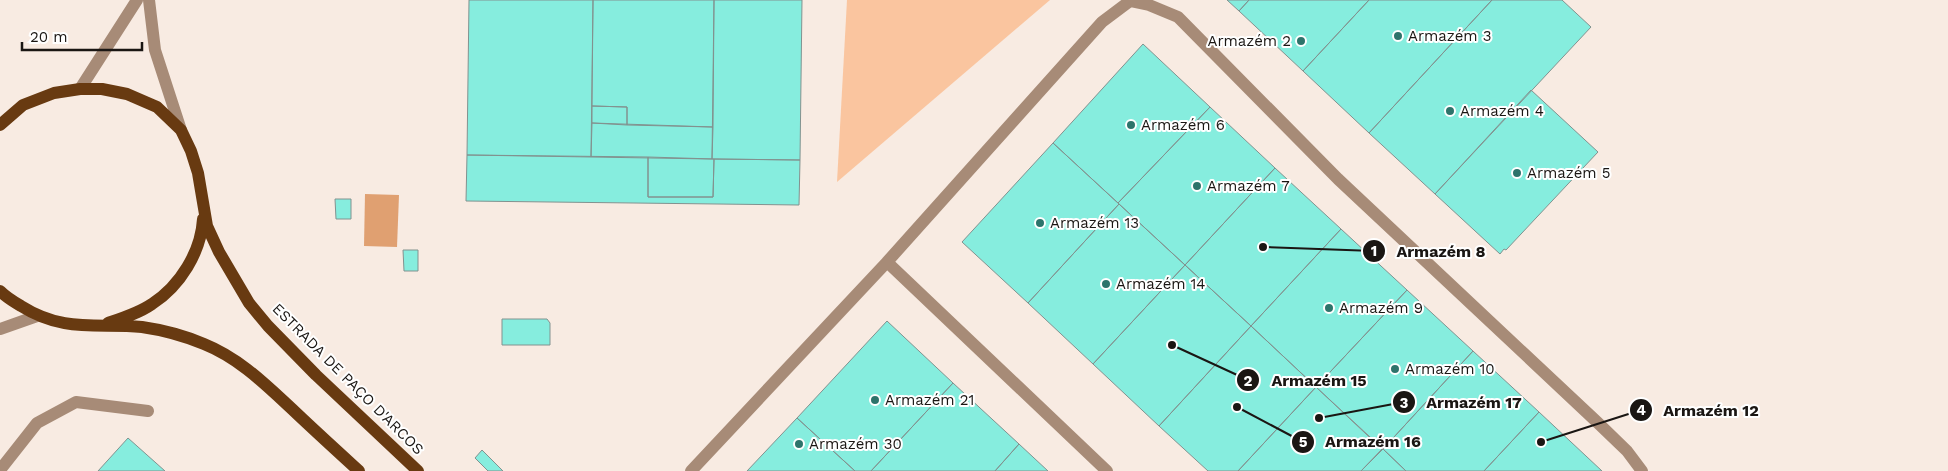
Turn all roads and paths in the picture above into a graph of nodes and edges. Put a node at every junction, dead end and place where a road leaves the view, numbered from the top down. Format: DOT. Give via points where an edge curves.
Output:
graph roads {
  1 [pos="137,0"];
  2 [pos="149,0"];
  3 [pos="80,89"];
  4 [pos="0,125"];
  5 [pos="181,130"];
  6 [pos="204,204"];
  7 [pos="887,262"];
  8 [pos="0,291"];
  9 [pos="37,316"];
  10 [pos="104,325"];
  11 [pos="0,329"];
  12 [pos="148,411"];
  13 [pos="0,470"];
  14 [pos="359,471"];
  15 [pos="418,471"];
  16 [pos="690,471"];
  17 [pos="1107,471"];
  18 [pos="1642,471"];
  1 -- 3 [label="street"];
  2 -- 5 [label="street" via="155,50"];
  3 -- 4 [label="main road, ESTRADA DE PAÇO D'ARCOS" via="54,93 23,105"];
  3 -- 5 [label="main road, ESTRADA DE PAÇO D'ARCOS" via="127,94 157,107"];
  5 -- 6 [label="main road, ESTRADA DE PAÇO D'ARCOS" via="198,173"];
  6 -- 10 [label="main road, ESTRADA DE PAÇO D'ARCOS" via="202,233 193,257 176,282 152,304"];
  6 -- 15 [label="main road, ESTRADA DE PAÇO D'ARCOS" via="207,226 218,252 249,303 316,375"];
  7 -- 16 [label="street"];
  7 -- 17 [label="street"];
  7 -- 18 [label="street" via="1102,22 1130,1 1150,5 1178,17 1338,179 1597,422"];
  8 -- 9 [label="main road, ESTRADA DE PAÇO D'ARCOS"];
  9 -- 10 [label="main road, ESTRADA DE PAÇO D'ARCOS" via="77,326"];
  9 -- 11 [label="street"];
  10 -- 14 [label="main road, ESTRADA DE PAÇO D'ARCOS" via="177,335 205,344 238,362"];
  12 -- 13 [label="street" via="76,402 37,423"];
}
